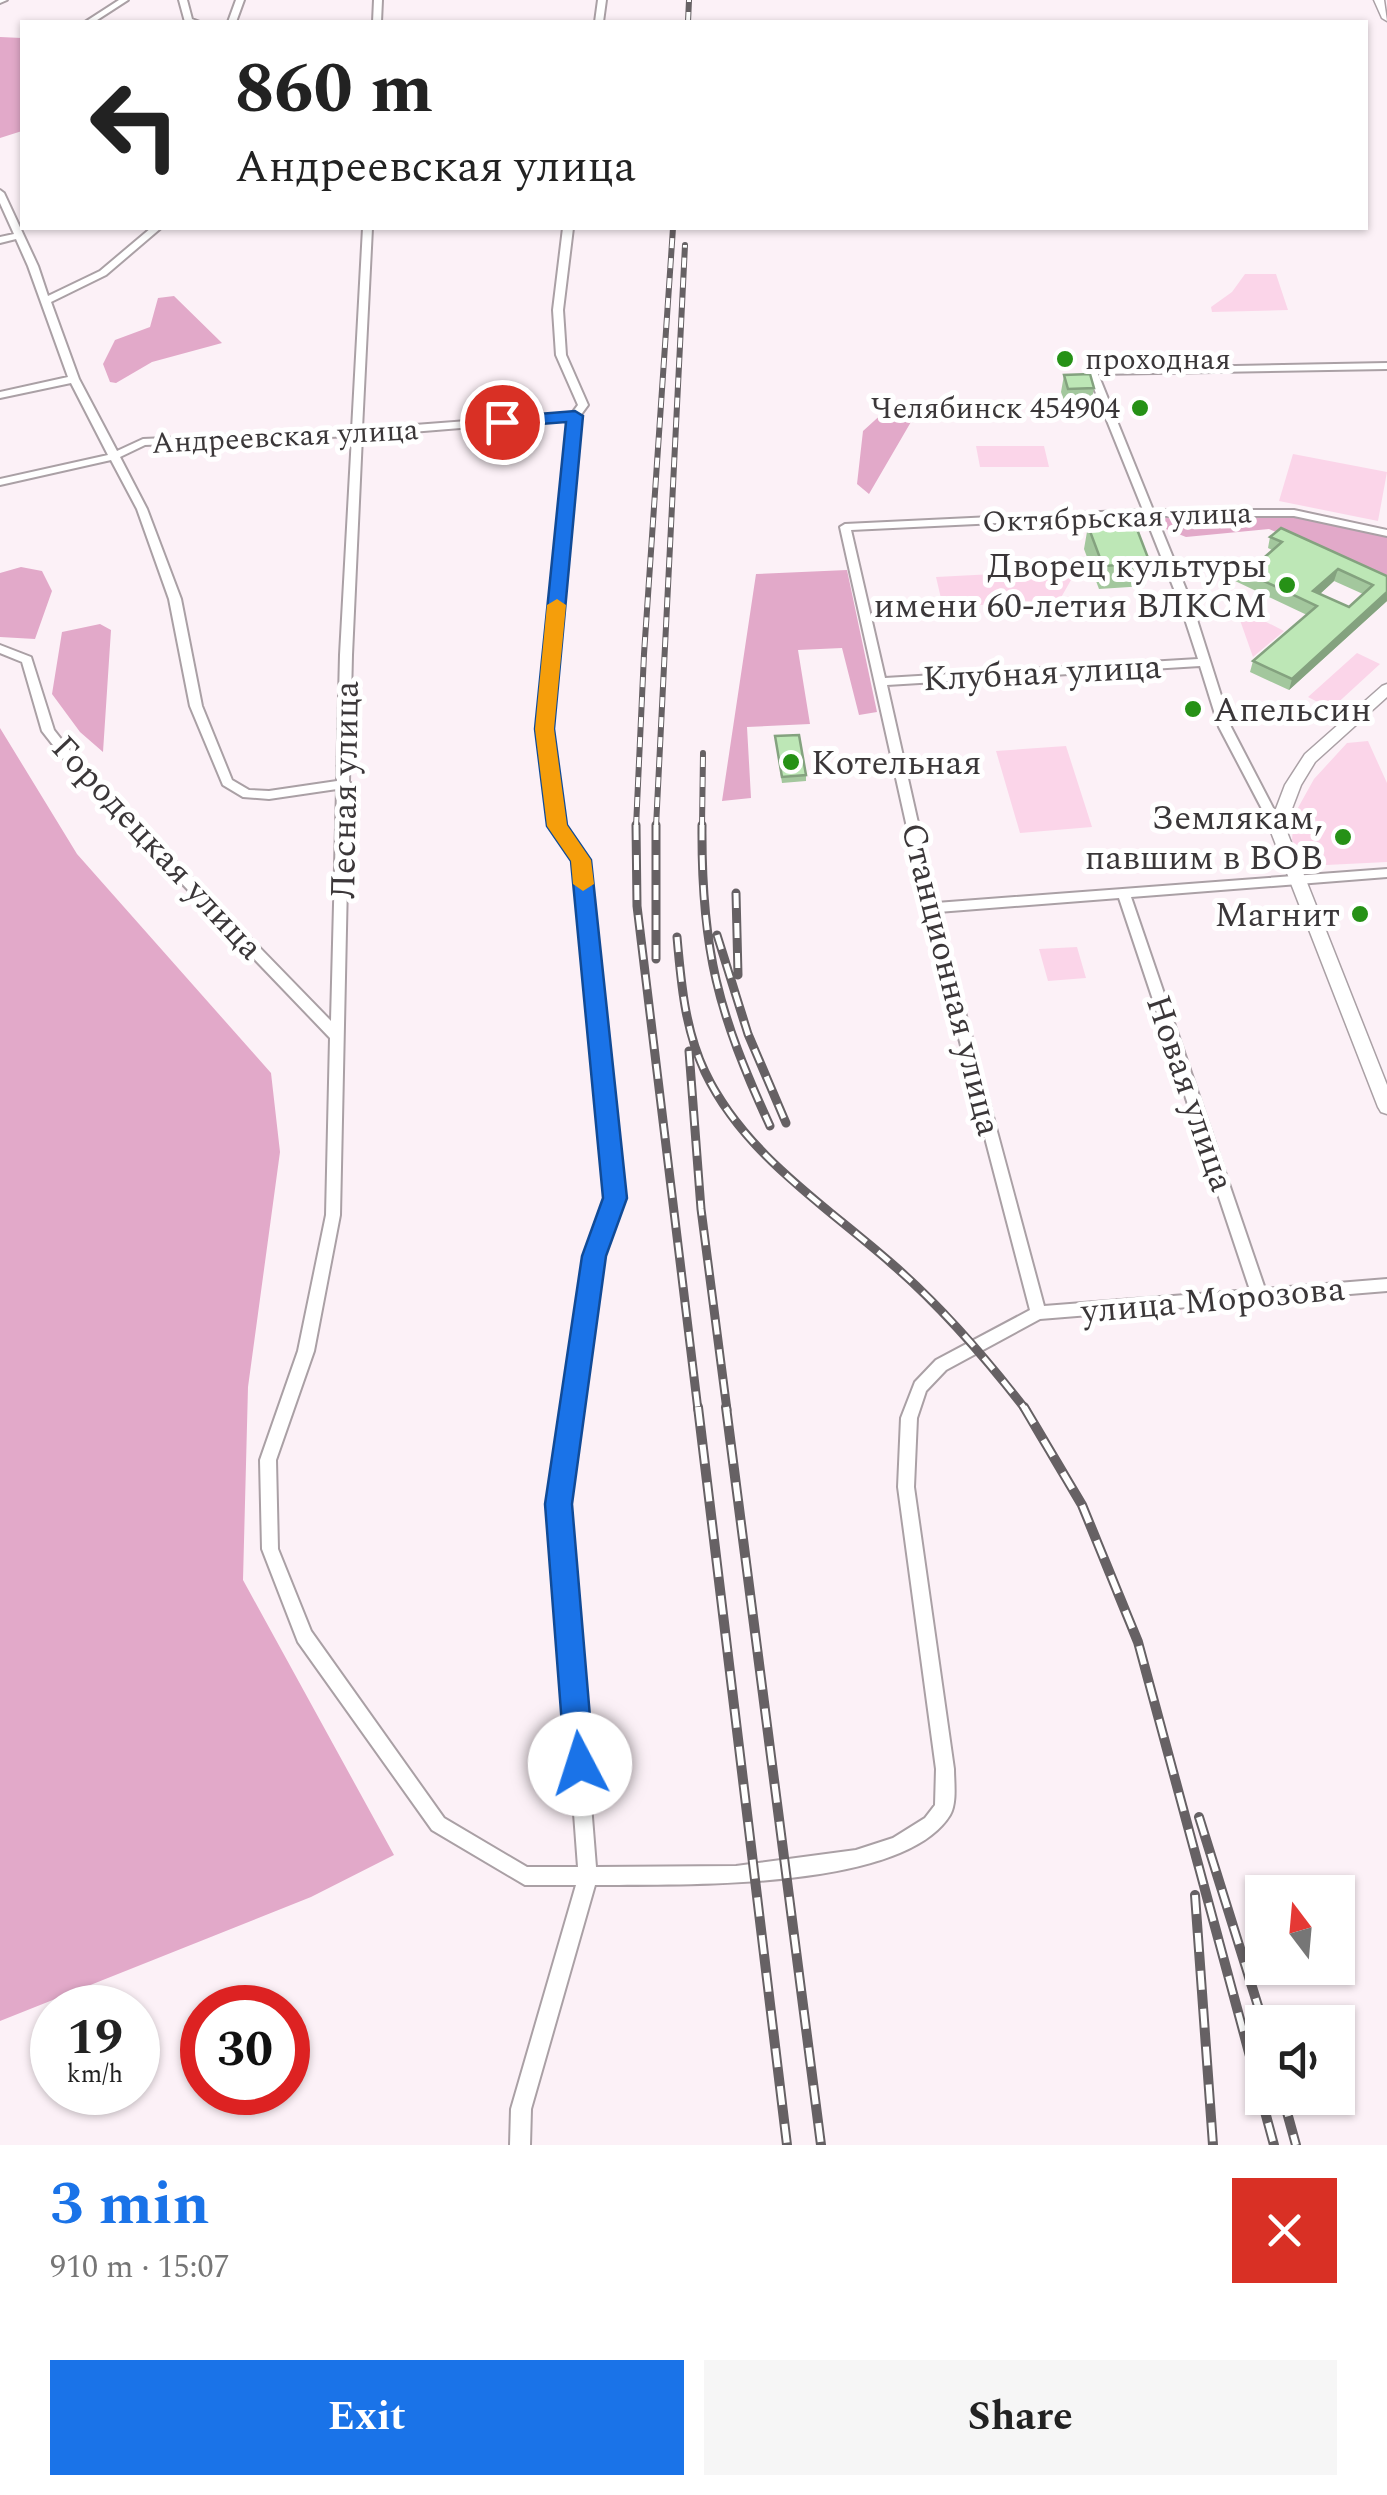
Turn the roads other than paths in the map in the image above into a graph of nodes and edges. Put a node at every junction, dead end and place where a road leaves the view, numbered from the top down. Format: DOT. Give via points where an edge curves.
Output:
graph roads {
  1 [pos="102,0"];
  2 [pos="124,0"];
  3 [pos="1379,0"];
  4 [pos="108,11"];
  5 [pos="1387,18"];
  6 [pos="93,20"];
  7 [pos="0,193"];
  8 [pos="154,230"];
  9 [pos="366,230"];
  10 [pos="568,230"];
  11 [pos="19,234"];
  12 [pos="0,240"];
  13 [pos="45,301"];
  14 [pos="1387,366"];
  15 [pos="74,379"];
  16 [pos="0,396"];
  17 [pos="575,416"];
  18 [pos="356,433"];
  19 [pos="112,457"];
  20 [pos="0,482"];
  21 [pos="1150,512"];
  22 [pos="845,527"];
  23 [pos="1387,533"];
  24 [pos="0,649"];
  25 [pos="1204,662"];
  26 [pos="880,682"];
  27 [pos="1387,689"];
  28 [pos="345,784"];
  29 [pos="1276,827"];
  30 [pos="1387,873"];
  31 [pos="1295,880"];
  32 [pos="1123,892"];
  33 [pos="931,908"];
  34 [pos="338,1037"];
  35 [pos="1387,1107"];
  36 [pos="1387,1285"];
  37 [pos="1258,1294"];
  38 [pos="1038,1313"];
  39 [pos="588,1876"];
  40 [pos="520,2145"];
  1 -- 4 [label="street"];
  2 -- 4 [label="street"];
  3 -- 5 [label="street"];
  4 -- 6 [label="street"];
  7 -- 11 [label="street"];
  8 -- 13 [label="street" via="103,273"];
  9 -- 18 [label="street, Лесная улица"];
  10 -- 17 [label="street" via="558,310 561,356 583,405"];
  11 -- 12 [label="street"];
  11 -- 13 [label="street"];
  13 -- 15 [label="street"];
  14 -- 21 [label="street" via="1092,372"];
  15 -- 16 [label="street"];
  15 -- 19 [label="street"];
  17 -- 18 [label="street, Андреевская улица"];
  17 -- 39 [label="street" via="544,729 557,826 581,860 615,1198 594,1256 559,1504"];
  18 -- 19 [label="street, Андреевская улица" via="143,442"];
  18 -- 28 [label="street, Лесная улица"];
  19 -- 20 [label="street, Андреевская улица"];
  19 -- 28 [label="street" via="142,509 174,600 196,706 227,782 247,794 269,795"];
  21 -- 22 [label="street, Октябрьская улица"];
  21 -- 23 [label="street, Октябрьская улица" via="1294,512"];
  21 -- 25 [label="street"];
  22 -- 26 [label="street, Станционная улица"];
  24 -- 34 [label="street, Городецкая улица" via="27,660 48,731 74,765"];
  25 -- 26 [label="street, Клубная улица"];
  25 -- 29 [label="street" via="1229,736"];
  26 -- 33 [label="street, Станционная улица"];
  27 -- 29 [label="street" via="1310,758"];
  28 -- 34 [label="street, Лесная улица"];
  29 -- 31 [label="street"];
  30 -- 31 [label="street"];
  31 -- 32 [label="street"];
  31 -- 35 [label="street"];
  32 -- 33 [label="street"];
  32 -- 37 [label="street, Новая улица"];
  33 -- 38 [label="street, Станционная улица"];
  34 -- 39 [label="street, Лесная улица" via="333,1215 306,1351 268,1460 270,1549 304,1636 438,1824 525,1876"];
  36 -- 37 [label="street, улица Морозова"];
  37 -- 38 [label="street, улица Морозова"];
  38 -- 39 [label="street, Лесная улица" via="941,1365 920,1387 908,1418 906,1487 945,1768 944,1808 932,1824 856,1859 766,1872"];
  39 -- 40 [label="street" via="522,2109"];
}
